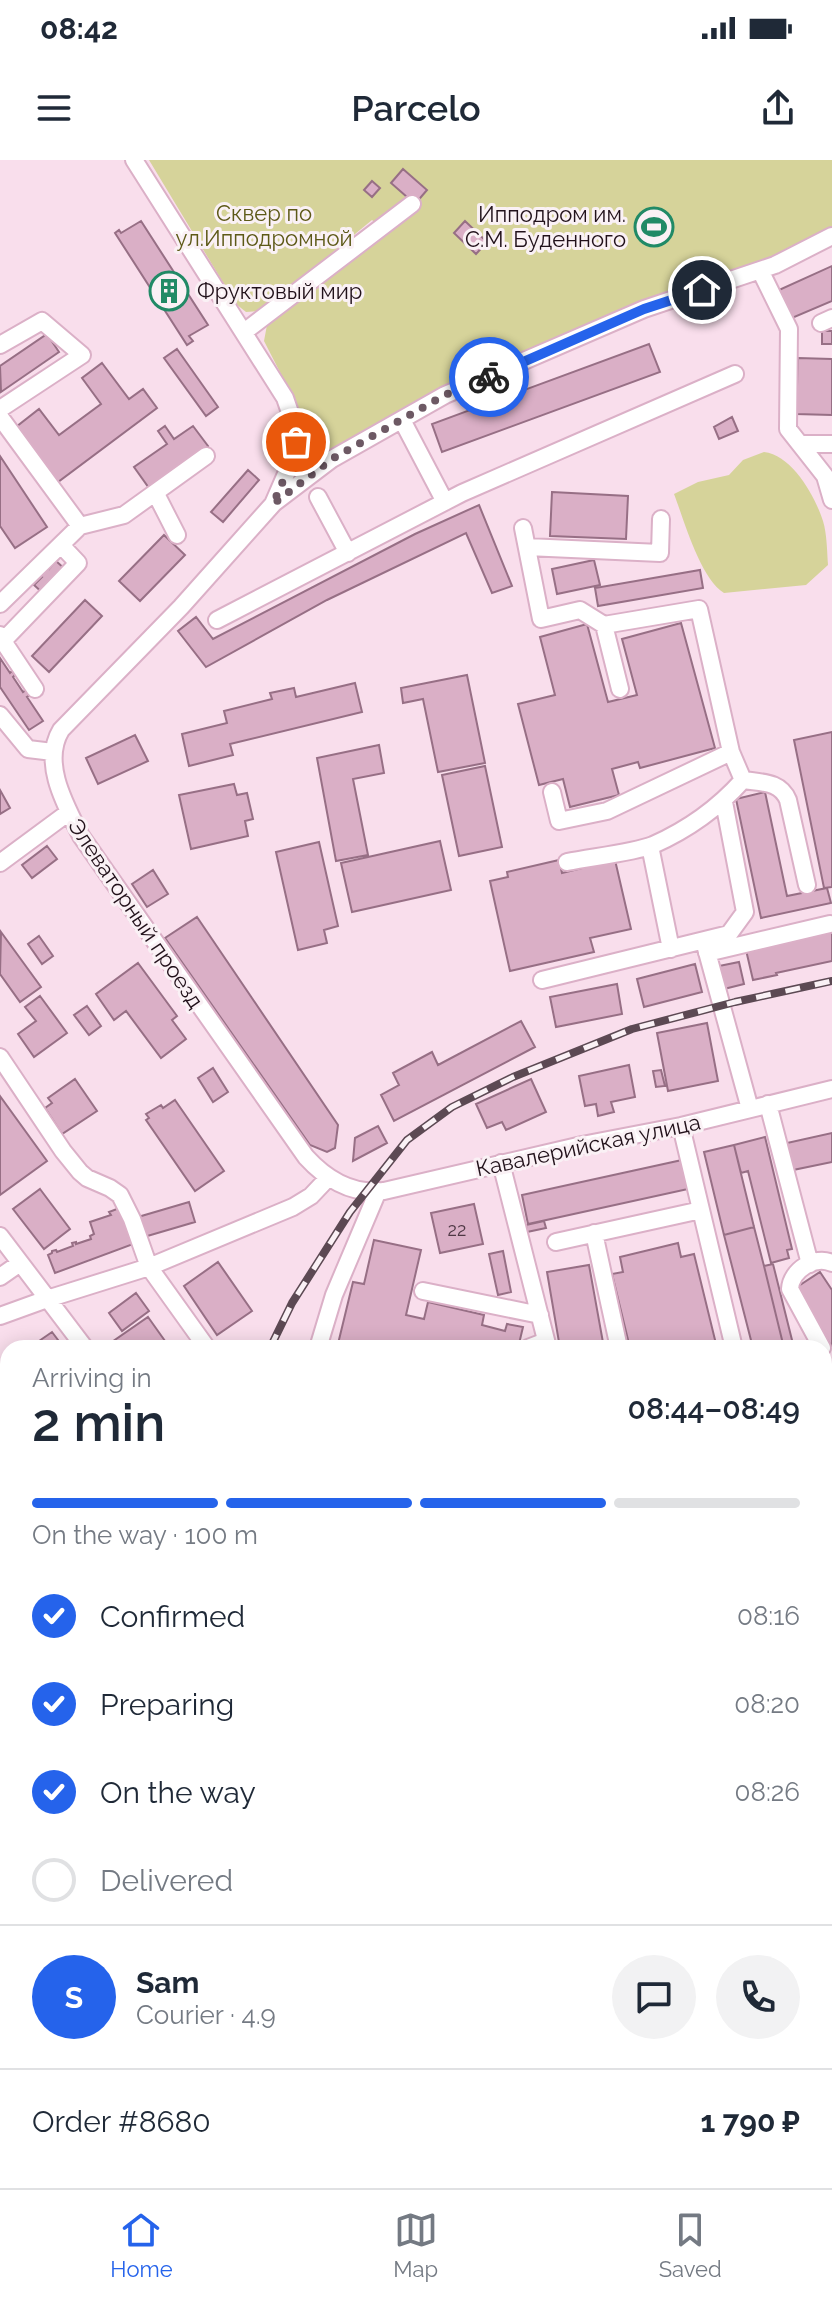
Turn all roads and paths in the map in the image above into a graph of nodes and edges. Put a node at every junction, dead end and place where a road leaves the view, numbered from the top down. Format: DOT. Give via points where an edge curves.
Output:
graph roads {
  1 [pos="134,160"];
  2 [pos="412,204"];
  3 [pos="832,236"];
  4 [pos="760,270"];
  5 [pos="244,332"];
  6 [pos="0,345"];
  7 [pos="735,374"];
  8 [pos="0,409"];
  9 [pos="0,417"];
  10 [pos="402,420"];
  11 [pos="800,444"];
  12 [pos="832,444"];
  13 [pos="206,456"];
  14 [pos="156,494"];
  15 [pos="318,497"];
  16 [pos="832,500"];
  17 [pos="445,502"];
  18 [pos="273,504"];
  19 [pos="661,519"];
  20 [pos="80,526"];
  21 [pos="523,528"];
  22 [pos="177,535"];
  23 [pos="61,545"];
  24 [pos="527,547"];
  25 [pos="348,553"];
  26 [pos="0,604"];
  27 [pos="217,620"];
  28 [pos="604,625"];
  29 [pos="2,638"];
  30 [pos="35,689"];
  31 [pos="620,689"];
  32 [pos="0,715"];
  33 [pos="53,752"];
  34 [pos="731,752"];
  35 [pos="743,780"];
  36 [pos="552,792"];
  37 [pos="724,802"];
  38 [pos="69,812"];
  39 [pos="650,846"];
  40 [pos="567,862"];
  41 [pos="0,863"];
  42 [pos="807,885"];
  43 [pos="830,924"];
  44 [pos="706,947"];
  45 [pos="671,949"];
  46 [pos="542,980"];
  47 [pos="0,1057"];
  48 [pos="832,1089"];
  49 [pos="768,1104"];
  50 [pos="750,1109"];
  51 [pos="681,1126"];
  52 [pos="501,1163"];
  53 [pos="335,1182"];
  54 [pos="378,1191"];
  55 [pos="701,1210"];
  56 [pos="594,1233"];
  57 [pos="0,1236"];
  58 [pos="556,1242"];
  59 [pos="20,1263"];
  60 [pos="832,1263"];
  61 [pos="810,1264"];
  62 [pos="149,1267"];
  63 [pos="0,1277"];
  64 [pos="423,1291"];
  65 [pos="47,1299"];
  66 [pos="540,1315"];
  67 [pos="0,1316"];
  68 [pos="79,1340"];
  69 [pos="201,1340"];
  70 [pos="320,1340"];
  71 [pos="546,1340"];
  72 [pos="617,1340"];
  73 [pos="732,1340"];
  74 [pos="818,1340"];
  1 -- 5 [label="street"];
  2 -- 5 [label="street"];
  3 -- 4 [label="street"];
  4 -- 10 [label="street" via="644,309 445,395"];
  4 -- 11 [label="street" via="789,329 788,429"];
  5 -- 18 [label="street" via="285,398 295,427 290,466"];
  6 -- 8 [label="street" via="42,321 82,355"];
  7 -- 17 [label="street"];
  9 -- 20 [label="street"];
  10 -- 17 [label="street"];
  10 -- 18 [label="street" via="332,459"];
  11 -- 12 [label="street"];
  11 -- 16 [label="street" via="825,476"];
  13 -- 14 [label="street"];
  14 -- 20 [label="street" via="124,515"];
  14 -- 22 [label="street"];
  15 -- 25 [label="street"];
  17 -- 25 [label="street"];
  18 -- 33 [label="street" via="192,597 66,724"];
  19 -- 24 [label="street" via="660,553"];
  20 -- 23 [label="street"];
  21 -- 24 [label="street"];
  23 -- 26 [label="street"];
  23 -- 29 [label="street" via="78,563"];
  24 -- 28 [label="street" via="541,619 580,610"];
  25 -- 27 [label="street"];
  28 -- 31 [label="street"];
  28 -- 34 [label="street" via="699,609"];
  29 -- 30 [label="street"];
  32 -- 33 [label="street" via="28,749"];
  33 -- 38 [label="street, Элеваторный проезд"];
  34 -- 35 [label="street"];
  34 -- 36 [label="street" via="607,811 559,821"];
  35 -- 37 [label="street"];
  35 -- 42 [label="street" via="784,791"];
  37 -- 39 [label="street"];
  37 -- 44 [label="street" via="745,912 729,934"];
  38 -- 41 [label="street"];
  38 -- 53 [label="street, Элеваторный проезд" via="306,1157"];
  39 -- 40 [label="street"];
  39 -- 45 [label="street"];
  43 -- 44 [label="street"];
  44 -- 45 [label="street"];
  44 -- 50 [label="street"];
  45 -- 46 [label="street"];
  47 -- 62 [label="street" via="80,1172 120,1195"];
  48 -- 49 [label="street, Кавалерийская улица"];
  49 -- 50 [label="street, Кавалерийская улица"];
  49 -- 61 [label="street"];
  50 -- 51 [label="street, Кавалерийская улица"];
  51 -- 52 [label="street, Кавалерийская улица"];
  51 -- 55 [label="street"];
  52 -- 54 [label="street, Кавалерийская улица"];
  52 -- 66 [label="street"];
  53 -- 54 [label="street, Кавалерийская улица"];
  53 -- 62 [label="street" via="293,1207"];
  54 -- 70 [label="street"];
  55 -- 56 [label="street"];
  55 -- 73 [label="street"];
  56 -- 58 [label="street"];
  56 -- 72 [label="street"];
  57 -- 59 [label="street"];
  59 -- 63 [label="street"];
  59 -- 65 [label="street"];
  60 -- 61 [label="street"];
  61 -- 74 [label="street" via="792,1277 790,1289"];
  62 -- 65 [label="street"];
  62 -- 69 [label="street"];
  64 -- 66 [label="street"];
  65 -- 67 [label="street"];
  65 -- 68 [label="street"];
  66 -- 71 [label="street"];
}
